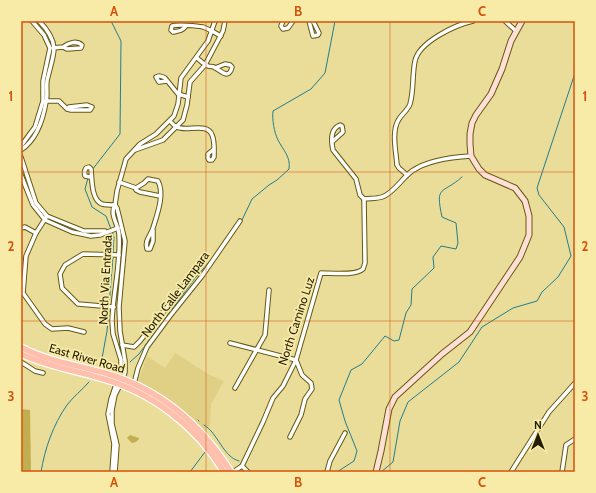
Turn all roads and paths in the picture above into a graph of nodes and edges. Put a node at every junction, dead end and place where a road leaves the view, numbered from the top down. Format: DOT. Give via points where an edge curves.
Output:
graph roads {
  1 [pos="32,21"];
  2 [pos="39,21"];
  3 [pos="215,21"];
  4 [pos="225,21"];
  5 [pos="282,21"];
  6 [pos="293,21"];
  7 [pos="309,21"];
  8 [pos="313,21"];
  9 [pos="474,21"];
  10 [pos="505,21"];
  11 [pos="522,21"];
  12 [pos="186,26"];
  13 [pos="212,31"];
  14 [pos="516,31"];
  15 [pos="221,36"];
  16 [pos="64,47"];
  17 [pos="52,48"];
  18 [pos="197,58"];
  19 [pos="205,65"];
  20 [pos="215,68"];
  21 [pos="167,81"];
  22 [pos="178,94"];
  23 [pos="188,98"];
  24 [pos="45,101"];
  25 [pos="67,109"];
  26 [pos="170,121"];
  27 [pos="177,127"];
  28 [pos="332,142"];
  29 [pos="21,146"];
  30 [pos="214,149"];
  31 [pos="21,150"];
  32 [pos="132,152"];
  33 [pos="471,156"];
  34 [pos="21,157"];
  35 [pos="23,171"];
  36 [pos="21,175"];
  37 [pos="407,175"];
  38 [pos="90,177"];
  39 [pos="119,182"];
  40 [pos="136,188"];
  41 [pos="160,196"];
  42 [pos="364,199"];
  43 [pos="115,205"];
  44 [pos="46,218"];
  45 [pos="240,221"];
  46 [pos="119,227"];
  47 [pos="21,228"];
  48 [pos="153,230"];
  49 [pos="36,233"];
  50 [pos="21,253"];
  51 [pos="118,255"];
  52 [pos="26,256"];
  53 [pos="124,256"];
  54 [pos="191,277"];
  55 [pos="269,290"];
  56 [pos="113,306"];
  57 [pos="119,307"];
  58 [pos="84,332"];
  59 [pos="230,342"];
  60 [pos="122,345"];
  61 [pos="117,346"];
  62 [pos="21,347"];
  63 [pos="257,350"];
  64 [pos="21,354"];
  65 [pos="296,360"];
  66 [pos="21,362"];
  67 [pos="43,373"];
  68 [pos="120,381"];
  69 [pos="575,382"];
  70 [pos="134,384"];
  71 [pos="235,388"];
  72 [pos="345,433"];
  73 [pos="290,436"];
  74 [pos="575,439"];
  75 [pos="242,466"];
  76 [pos="112,472"];
  77 [pos="115,472"];
  78 [pos="224,472"];
  79 [pos="232,472"];
  80 [pos="248,472"];
  81 [pos="327,472"];
  82 [pos="376,472"];
  83 [pos="511,472"];
  84 [pos="562,472"];
  1 -- 17 [label="street"];
  2 -- 17 [label="street" via="48,31"];
  3 -- 13 [label="street, North Via Entrada"];
  4 -- 15 [label="street"];
  5 -- 6 [label="street" via="283,29 288,28"];
  7 -- 8 [label="street" via="315,36 319,33"];
  9 -- 37 [label="street" via="442,33 417,54 410,105 398,120 395,138 397,164"];
  10 -- 14 [label="street"];
  11 -- 14 [label="main road"];
  12 -- 13 [label="street" via="203,27"];
  13 -- 15 [label="street"];
  13 -- 18 [label="street, North Via Entrada"];
  14 -- 33 [label="main road" via="502,69 472,123"];
  15 -- 19 [label="street"];
  16 -- 17 [label="street"];
  17 -- 24 [label="street" via="43,81"];
  18 -- 19 [label="street"];
  18 -- 22 [label="street, North Via Entrada" via="181,78"];
  19 -- 20 [label="street"];
  19 -- 23 [label="street" via="190,82"];
  21 -- 22 [label="street"];
  22 -- 23 [label="street"];
  22 -- 26 [label="street, North Via Entrada" via="174,116"];
  23 -- 27 [label="street" via="183,120"];
  24 -- 25 [label="street" via="59,102"];
  24 -- 29 [label="street" via="34,127"];
  24 -- 31 [label="street" via="38,130"];
  25 -- 25 [label="street" via="90,110 92,107 87,105"];
  26 -- 27 [label="street"];
  26 -- 32 [label="street, North Via Entrada"];
  27 -- 30 [label="street" via="202,128 210,131"];
  27 -- 32 [label="street" via="163,140"];
  28 -- 28 [label="street" via="343,132 342,126 335,128 331,137"];
  28 -- 42 [label="street" via="333,150 356,179"];
  32 -- 39 [label="street, North Via Entrada" via="126,159"];
  33 -- 37 [label="street" via="431,162"];
  33 -- 82 [label="main road" via="485,175 515,188 525,201 529,216 529,235 520,256 470,332 395,397 389,409"];
  34 -- 35 [label="street"];
  35 -- 44 [label="street" via="36,203"];
  36 -- 44 [label="street" via="33,205"];
  37 -- 42 [label="street" via="384,197"];
  38 -- 43 [label="street" via="96,199 100,203"];
  39 -- 40 [label="street"];
  39 -- 43 [label="street, North Via Entrada"];
  40 -- 41 [label="street" via="140,192"];
  40 -- 41 [label="street" via="148,179 158,181 161,188"];
  41 -- 48 [label="street"];
  42 -- 65 [label="street, North Camino Luz" via="363,269 358,272 321,273"];
  43 -- 46 [label="street, North Via Entrada"];
  44 -- 46 [label="street" via="82,232 107,232"];
  44 -- 49 [label="street"];
  45 -- 70 [label="street, North Calle Lampara" via="148,348 138,368"];
  46 -- 51 [label="street, North Via Entrada"];
  46 -- 53 [label="street, North Via Entrada" via="125,241"];
  47 -- 49 [label="street" via="25,226"];
  49 -- 52 [label="street"];
  50 -- 52 [label="street"];
  51 -- 53 [label="street"];
  51 -- 56 [label="street, North Via Entrada"];
  51 -- 56 [label="street" via="83,254 65,265 60,274 62,288 78,304"];
  52 -- 58 [label="street" via="23,293 45,324 52,329 68,328"];
  53 -- 57 [label="street, North Via Entrada"];
  54 -- 60 [label="street, North Calle Lampara" via="134,347"];
  55 -- 63 [label="street" via="265,335"];
  56 -- 57 [label="street"];
  56 -- 61 [label="street, North Via Entrada" via="113,327"];
  57 -- 60 [label="street, North Via Entrada"];
  59 -- 63 [label="street"];
  60 -- 61 [label="street, North Calle Lampara"];
  60 -- 68 [label="street, North Via Entrada" via="125,361"];
  61 -- 68 [label="street, North Via Entrada" via="121,360"];
  62 -- 68 [label="main road, East River Road"];
  63 -- 65 [label="street"];
  63 -- 71 [label="street"];
  64 -- 68 [label="main road, East River Road" via="44,364"];
  65 -- 73 [label="street" via="302,375 312,386"];
  65 -- 75 [label="street, North Camino Luz" via="283,386 273,398"];
  66 -- 67 [label="street"];
  68 -- 70 [label="main road, East River Road"];
  68 -- 76 [label="street, North Via Entrada" via="111,399 108,414 114,444"];
  68 -- 77 [label="street, North Via Entrada" via="112,410 117,445"];
  68 -- 78 [label="main road, East River Road" via="179,419 210,451"];
  69 -- 83 [label="street" via="548,412"];
  70 -- 79 [label="main road, East River Road" via="164,400 195,425"];
  72 -- 81 [label="street"];
  74 -- 84 [label="street" via="566,446"];
  75 -- 79 [label="street"];
  75 -- 80 [label="street"];
}
